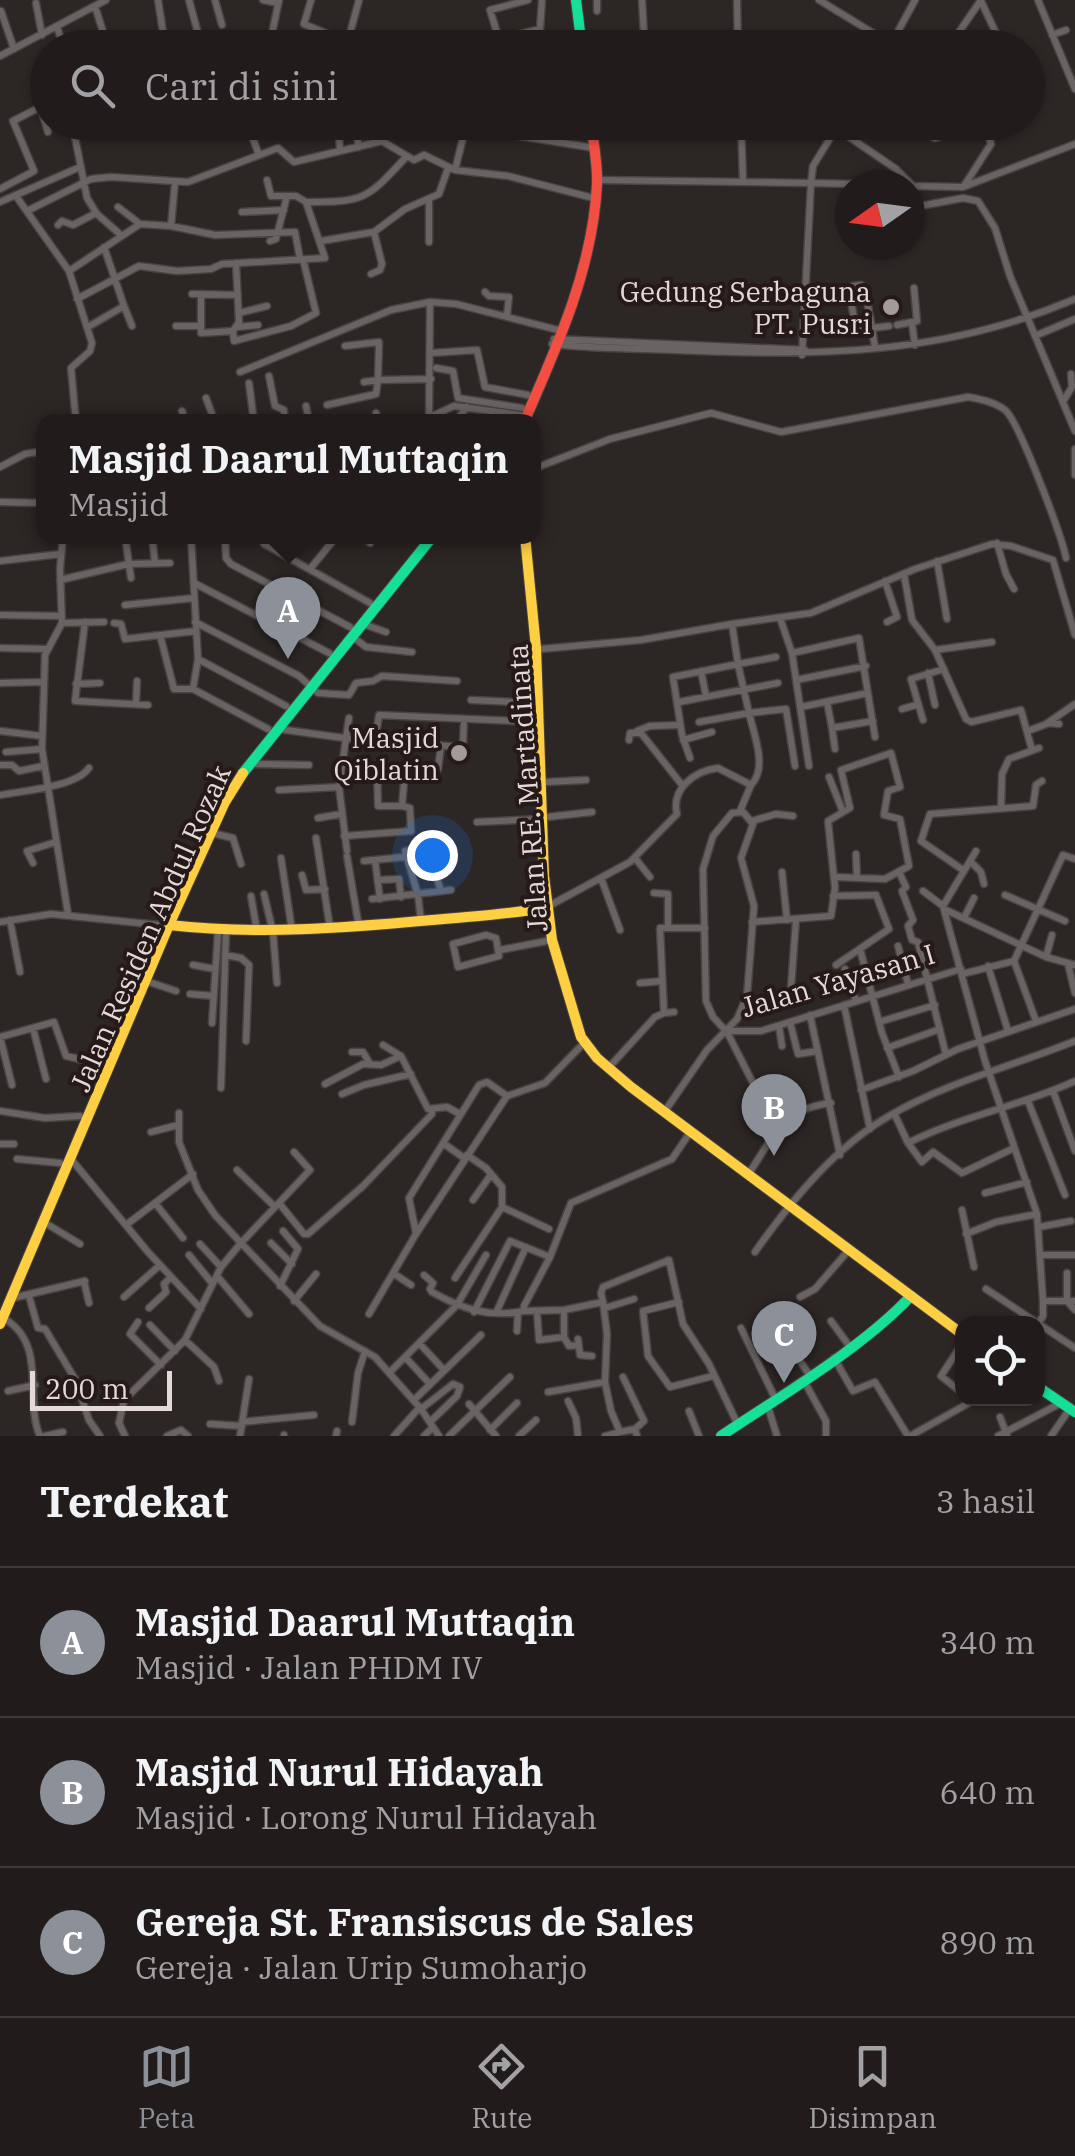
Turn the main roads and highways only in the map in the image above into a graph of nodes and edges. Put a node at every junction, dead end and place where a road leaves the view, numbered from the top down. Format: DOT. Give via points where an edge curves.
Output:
graph roads {
  1 [pos="576,0"];
  2 [pos="580,30"];
  3 [pos="594,140"];
  4 [pos="558,336"];
  5 [pos="522,414"];
  6 [pos="522,414"];
  7 [pos="418,544"];
  8 [pos="426,544"];
  9 [pos="529,544"];
  10 [pos="532,585"];
  11 [pos="355,629"];
  12 [pos="540,683"];
  13 [pos="308,684"];
  14 [pos="273,728"];
  15 [pos="544,818"];
  16 [pos="550,905"];
  17 [pos="164,925"];
  18 [pos="559,956"];
  19 [pos="587,1041"];
  20 [pos="666,1110"];
  21 [pos="65,1161"];
  22 [pos="789,1203"];
  23 [pos="41,1220"];
  24 [pos="912,1295"];
  25 [pos="1,1316"];
  26 [pos="955,1326"];
  27 [pos="1045,1389"];
  28 [pos="1070,1407"];
  29 [pos="737,1430"];
  30 [pos="721,1436"];
  1 -- 2 [label="main road"];
  3 -- 4 [label="main road" via="591,242"];
  4 -- 5 [label="main road"];
  4 -- 6 [label="main road"];
  7 -- 11 [label="main road, Jalan Residen Abdul Rozak"];
  8 -- 11 [label="main road, Jalan Residen Abdul Rozak"];
  9 -- 10 [label="main road"];
  10 -- 12 [label="main road"];
  10 -- 12 [label="main road, Jalan RE. Martadinata"];
  11 -- 13 [label="main road, Jalan Residen Abdul Rozak"];
  11 -- 13 [label="main road, Jalan Residen Abdul Rozak"];
  12 -- 15 [label="main road, Jalan RE. Martadinata"];
  12 -- 15 [label="main road"];
  13 -- 14 [label="main road, Jalan Residen Abdul Rozak"];
  13 -- 14 [label="main road, Jalan Residen Abdul Rozak"];
  14 -- 17 [label="main road, Jalan Residen Abdul Rozak" via="226,802"];
  14 -- 17 [label="main road, Jalan Residen Abdul Rozak" via="226,786"];
  15 -- 16 [label="main road"];
  16 -- 17 [label="main road" via="504,917 273,933"];
  16 -- 18 [label="main road, Jalan RE. Martadinata"];
  16 -- 18 [label="main road"];
  17 -- 21 [label="main road, Jalan Residen Abdul Rozak"];
  17 -- 21 [label="main road, Jalan Residen Abdul Rozak"];
  18 -- 19 [label="main road" via="572,1017"];
  19 -- 20 [label="main road"];
  19 -- 20 [label="main road" via="609,1069"];
  20 -- 22 [label="main road"];
  20 -- 22 [label="main road"];
  21 -- 23 [label="main road, Jalan Residen Abdul Rozak"];
  22 -- 24 [label="main road"];
  22 -- 24 [label="main road"];
  23 -- 25 [label="main road, Jalan Residen Abdul Rozak"];
  23 -- 25 [label="main road, Jalan Residen Abdul Rozak"];
  24 -- 26 [label="main road"];
  24 -- 29 [label="main road"];
  27 -- 28 [label="main road"];
  29 -- 30 [label="main road"];
}
